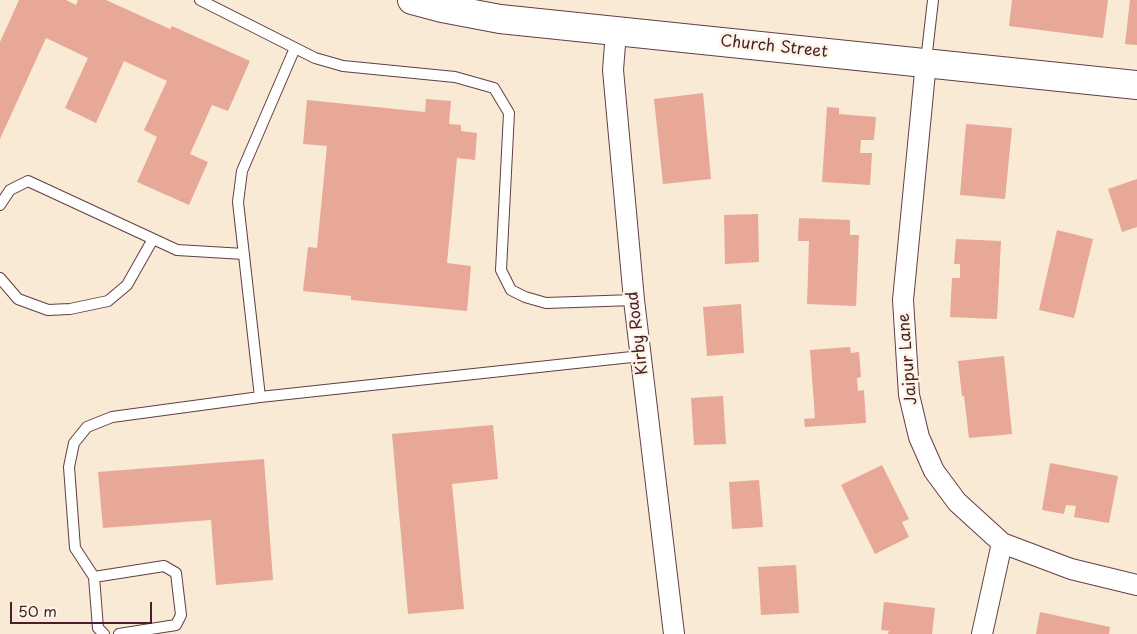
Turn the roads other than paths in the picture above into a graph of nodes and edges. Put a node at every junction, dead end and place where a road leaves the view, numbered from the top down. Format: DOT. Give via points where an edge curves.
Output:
graph roads {
  1 [pos="200,0"];
  2 [pos="412,0"];
  3 [pos="933,0"];
  4 [pos="616,32"];
  5 [pos="295,48"];
  6 [pos="926,62"];
  7 [pos="1137,85"];
  8 [pos="0,205"];
  9 [pos="154,239"];
  10 [pos="244,254"];
  11 [pos="0,278"];
  12 [pos="634,300"];
  13 [pos="641,356"];
  14 [pos="260,397"];
  15 [pos="1002,543"];
  16 [pos="94,577"];
  17 [pos="1137,585"];
  18 [pos="104,634"];
  19 [pos="118,634"];
  20 [pos="674,634"];
  21 [pos="982,634"];
  1 -- 5 [label="lane"];
  2 -- 4 [label="main road, Church Street" via="500,19"];
  3 -- 6 [label="lane"];
  4 -- 6 [label="main road, Church Street"];
  4 -- 12 [label="street, Kirby Road" via="613,70"];
  5 -- 10 [label="lane" via="242,171 238,202"];
  5 -- 12 [label="lane" via="343,66 455,77 494,88 509,112 501,270 511,290 546,303"];
  6 -- 7 [label="main road, Church Street"];
  6 -- 15 [label="street, Jaipur Lane" via="903,300 909,394 919,438 934,470 957,502"];
  8 -- 9 [label="lane" via="10,190 28,181"];
  9 -- 10 [label="lane" via="177,250"];
  9 -- 11 [label="lane" via="127,285 108,301 48,310 18,299"];
  10 -- 14 [label="lane"];
  12 -- 13 [label="street, Kirby Road"];
  13 -- 14 [label="lane"];
  13 -- 20 [label="street, Kirby Road"];
  14 -- 16 [label="lane" via="112,417 87,427 74,443 69,467 75,548"];
  15 -- 17 [label="street, Jaipur Lane" via="1070,569"];
  15 -- 21 [label="street"];
  16 -- 18 [label="lane" via="98,628"];
  16 -- 19 [label="lane" via="164,566 176,573 181,614 176,625"];
}
